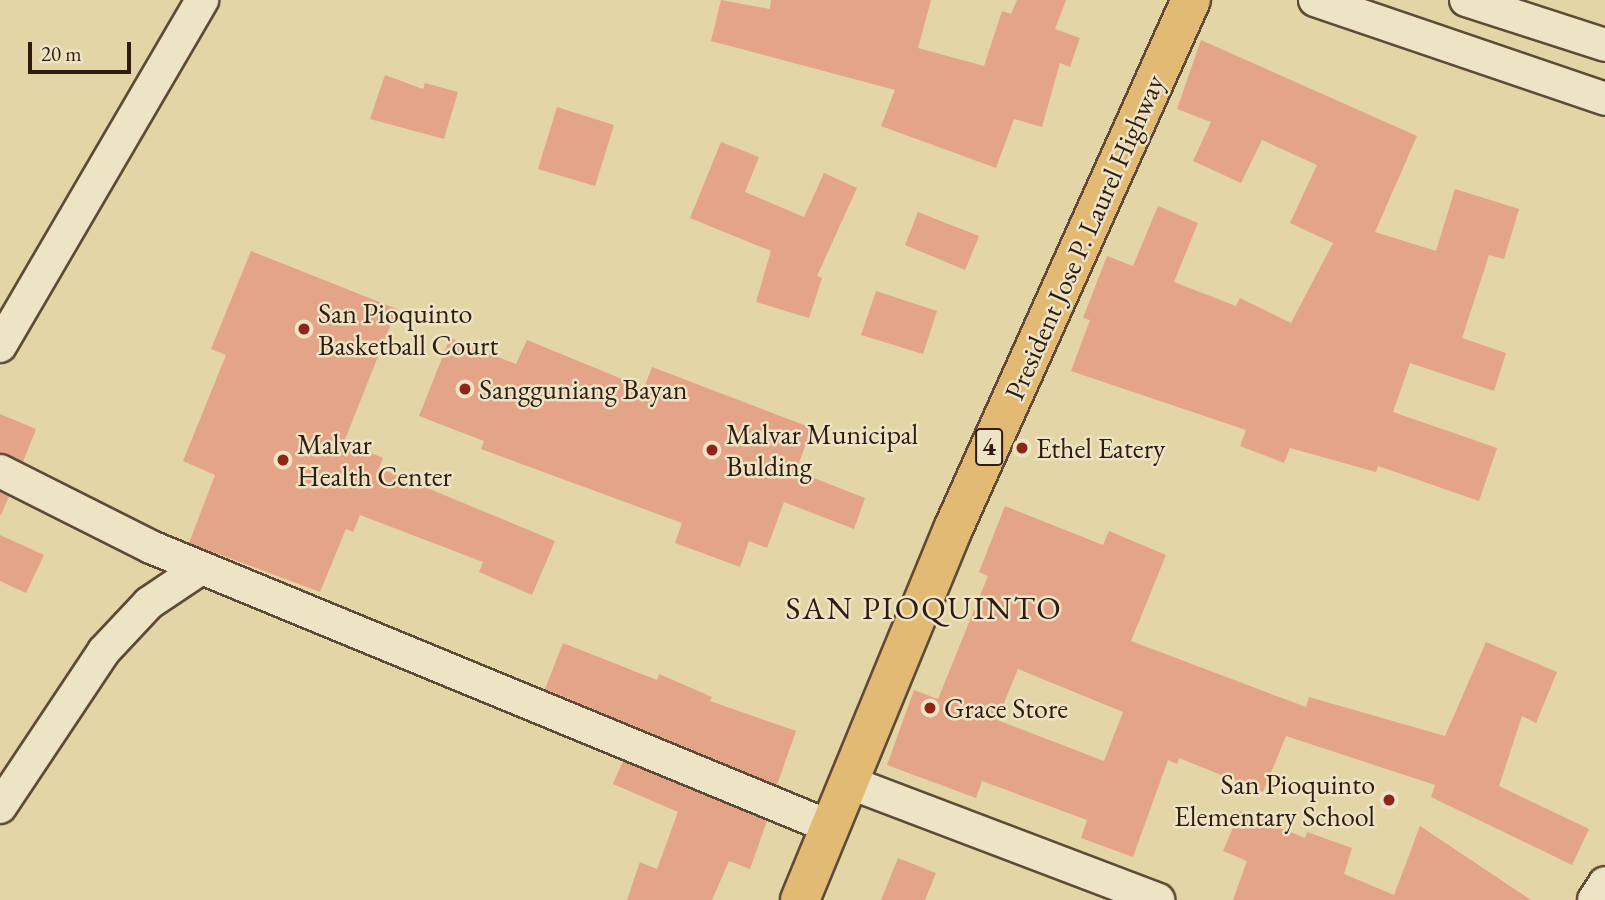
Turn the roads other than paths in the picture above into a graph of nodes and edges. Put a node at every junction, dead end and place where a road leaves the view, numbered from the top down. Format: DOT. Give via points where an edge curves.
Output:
graph roads {
  1 [pos="202,0"];
  2 [pos="1191,0"];
  3 [pos="1315,0"];
  4 [pos="1466,0"];
  5 [pos="1605,44"];
  6 [pos="1605,99"];
  7 [pos="0,346"];
  8 [pos="0,471"];
  9 [pos="201,568"];
  10 [pos="848,782"];
  11 [pos="0,807"];
  12 [pos="828,826"];
  13 [pos="1605,883"];
  14 [pos="800,900"];
  15 [pos="1158,900"];
  16 [pos="1594,900"];
  1 -- 7 [label="street"];
  2 -- 10 [label="highway, President Jose P. Laurel Highway / 4" via="953,528"];
  3 -- 6 [label="street"];
  4 -- 5 [label="street"];
  8 -- 9 [label="street"];
  9 -- 11 [label="street" via="149,603 104,650"];
  9 -- 12 [label="street"];
  10 -- 12 [label="highway, President Jose P. Laurel Highway / 4"];
  10 -- 15 [label="street"];
  12 -- 14 [label="highway, President Jose P. Laurel Highway / 4"];
  13 -- 16 [label="street"];
}
